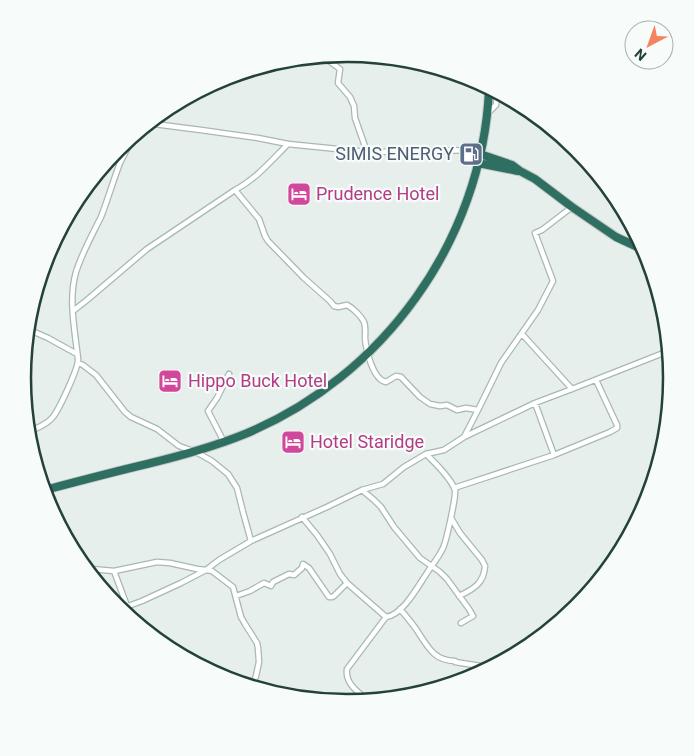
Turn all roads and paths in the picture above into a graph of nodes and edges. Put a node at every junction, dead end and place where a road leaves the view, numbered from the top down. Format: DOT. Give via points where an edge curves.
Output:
graph roads {
  1 [pos="332,63"];
  2 [pos="489,96"];
  3 [pos="497,100"];
  4 [pos="487,114"];
  5 [pos="158,125"];
  6 [pos="288,144"];
  7 [pos="367,152"];
  8 [pos="481,152"];
  9 [pos="124,155"];
  10 [pos="478,163"];
  11 [pos="520,171"];
  12 [pos="235,190"];
  13 [pos="572,207"];
  14 [pos="633,245"];
  15 [pos="72,311"];
  16 [pos="35,333"];
  17 [pos="522,334"];
  18 [pos="77,354"];
  19 [pos="662,354"];
  20 [pos="367,355"];
  21 [pos="78,363"];
  22 [pos="229,374"];
  23 [pos="596,380"];
  24 [pos="572,389"];
  25 [pos="535,403"];
  26 [pos="478,410"];
  27 [pos="35,429"];
  28 [pos="464,437"];
  29 [pos="224,442"];
  30 [pos="196,452"];
  31 [pos="426,454"];
  32 [pos="554,455"];
  33 [pos="51,488"];
  34 [pos="454,488"];
  35 [pos="362,490"];
  36 [pos="302,517"];
  37 [pos="451,518"];
  38 [pos="251,541"];
  39 [pos="431,566"];
  40 [pos="96,569"];
  41 [pos="206,570"];
  42 [pos="114,571"];
  43 [pos="347,583"];
  44 [pos="236,596"];
  45 [pos="459,596"];
  46 [pos="126,603"];
  47 [pos="129,605"];
  48 [pos="400,610"];
  49 [pos="386,617"];
  50 [pos="461,623"];
  51 [pos="478,665"];
  52 [pos="254,680"];
  53 [pos="360,693"];
  1 -- 7 [label="street" via="340,68 338,83 354,106"];
  2 -- 4 [label="highway"];
  3 -- 4 [label="street"];
  4 -- 8 [label="highway"];
  5 -- 6 [label="street"];
  6 -- 7 [label="street"];
  6 -- 12 [label="street" via="262,171"];
  7 -- 8 [label="street"];
  8 -- 10 [label="highway"];
  8 -- 11 [label="highway" via="512,164"];
  9 -- 15 [label="street" via="76,272"];
  10 -- 11 [label="highway"];
  10 -- 20 [label="highway" via="468,199 443,257 414,302"];
  11 -- 13 [label="highway"];
  12 -- 15 [label="street" via="147,249"];
  12 -- 20 [label="street" via="259,219 268,242 334,306 351,307 364,322"];
  13 -- 14 [label="highway"];
  13 -- 17 [label="street" via="535,233 553,281"];
  15 -- 18 [label="street"];
  16 -- 18 [label="street"];
  17 -- 24 [label="street"];
  17 -- 26 [label="street" via="501,363"];
  18 -- 21 [label="street"];
  19 -- 23 [label="street"];
  20 -- 26 [label="street" via="381,381 399,376 430,404 447,405 457,410"];
  20 -- 29 [label="highway" via="308,401"];
  21 -- 27 [label="street" via="55,414"];
  21 -- 30 [label="street" via="96,375 131,417 156,429 179,446"];
  22 -- 29 [label="street" via="208,411"];
  23 -- 24 [label="street"];
  23 -- 32 [label="street" via="617,428"];
  24 -- 25 [label="street"];
  25 -- 28 [label="street"];
  25 -- 32 [label="street"];
  26 -- 28 [label="street"];
  28 -- 31 [label="street" via="444,450"];
  29 -- 30 [label="highway"];
  30 -- 33 [label="highway"];
  30 -- 38 [label="street" via="228,474 236,485"];
  31 -- 34 [label="street"];
  31 -- 35 [label="street" via="383,484"];
  32 -- 34 [label="street"];
  34 -- 37 [label="street"];
  35 -- 36 [label="street"];
  35 -- 39 [label="street" via="374,500 420,558"];
  36 -- 38 [label="street"];
  36 -- 43 [label="street" via="317,534"];
  37 -- 39 [label="street" via="444,549"];
  37 -- 45 [label="street" via="485,566 481,581"];
  38 -- 41 [label="street"];
  39 -- 45 [label="street"];
  39 -- 48 [label="street"];
  40 -- 42 [label="street"];
  41 -- 42 [label="street" via="157,562"];
  41 -- 44 [label="street" via="233,587"];
  41 -- 47 [label="street"];
  42 -- 46 [label="street"];
  43 -- 44 [label="street" via="329,597 303,564 294,575 289,574 271,586 264,583"];
  43 -- 49 [label="street"];
  44 -- 52 [label="street" via="241,617 258,648"];
  45 -- 50 [label="street" via="473,616"];
  48 -- 49 [label="street"];
  48 -- 51 [label="street" via="429,650 439,658"];
  49 -- 53 [label="street" via="347,669 350,684"];
}
